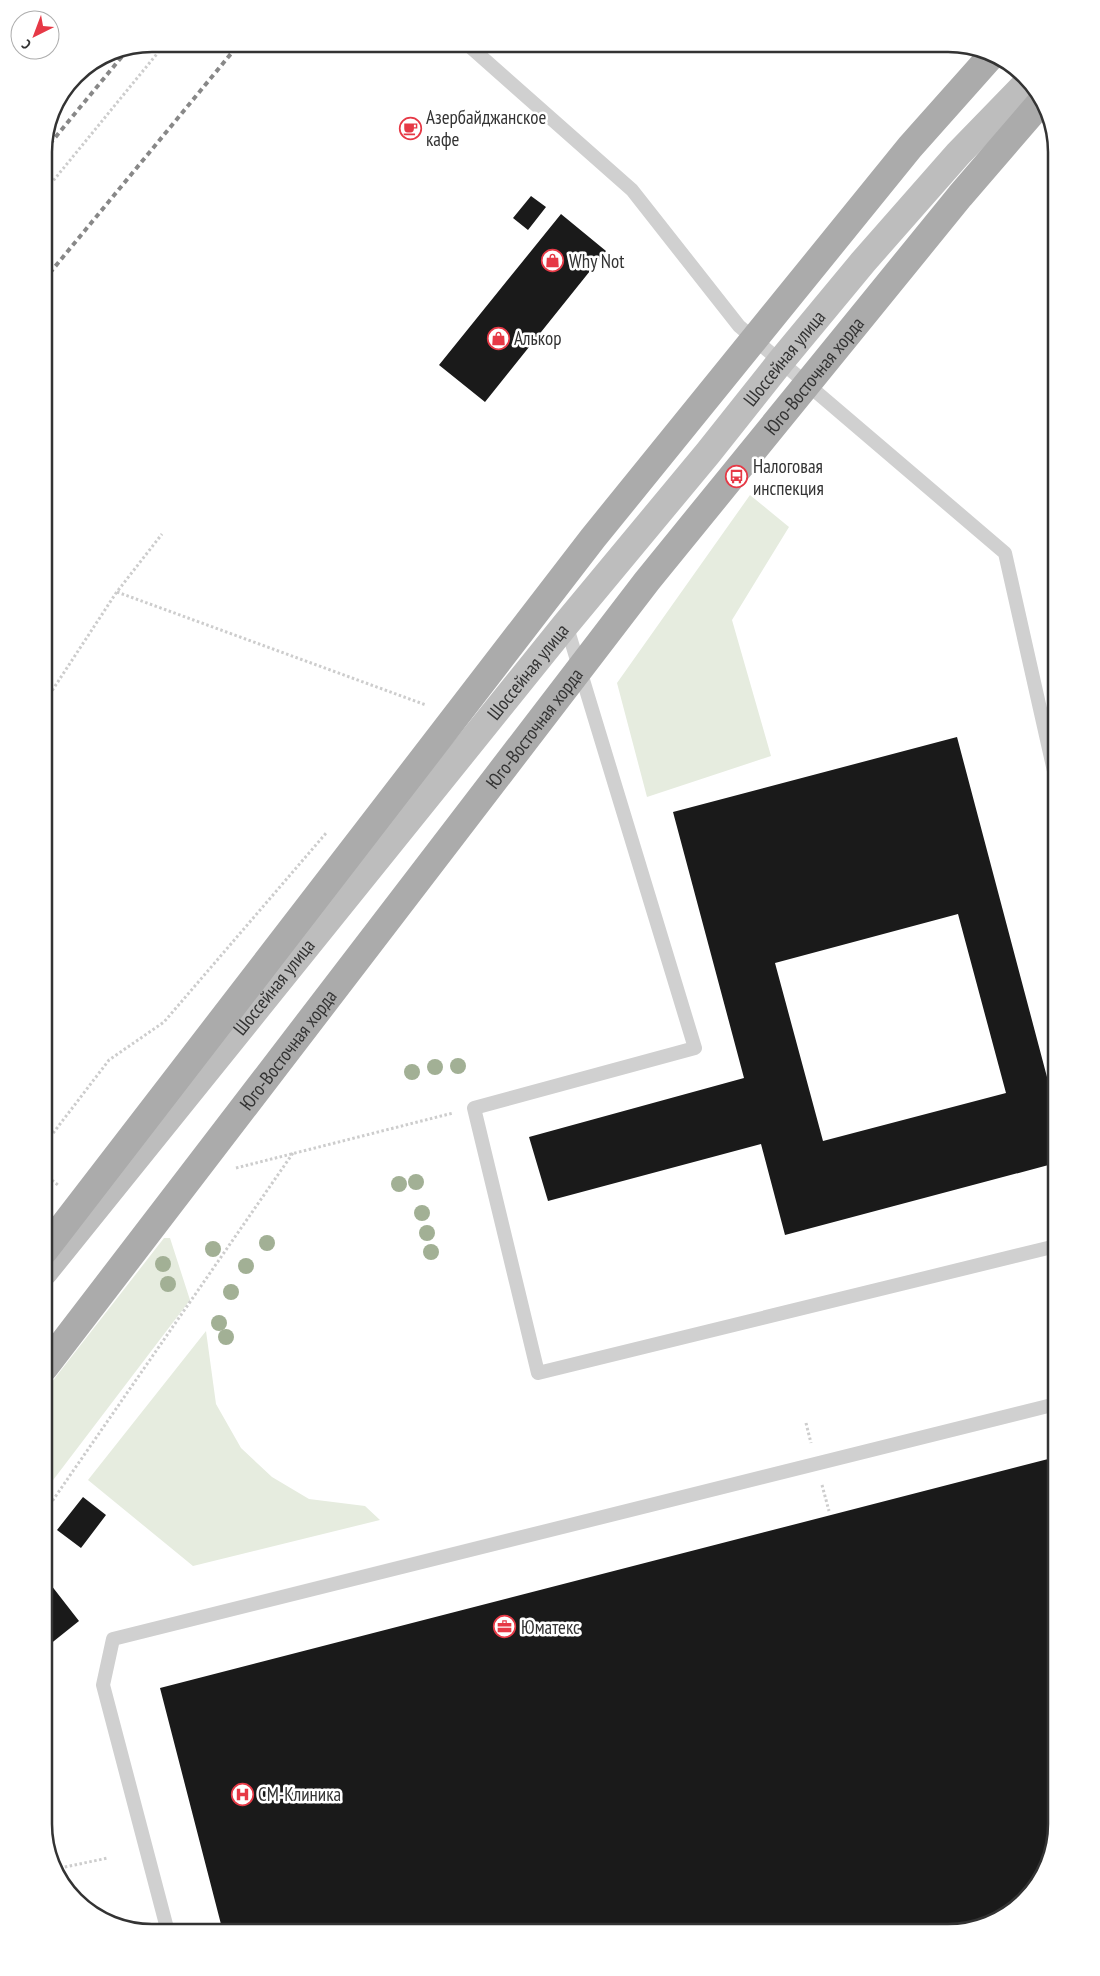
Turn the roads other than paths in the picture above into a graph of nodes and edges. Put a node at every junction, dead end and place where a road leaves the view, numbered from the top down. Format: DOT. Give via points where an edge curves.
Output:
graph roads {
  1 [pos="477,53"];
  2 [pos="987,61"];
  3 [pos="1023,87"];
  4 [pos="1037,107"];
  5 [pos="781,361"];
  6 [pos="566,624"];
  7 [pos="1048,744"];
  8 [pos="52,1240"];
  9 [pos="1048,1248"];
  10 [pos="52,1262"];
  11 [pos="52,1357"];
  12 [pos="1048,1406"];
  13 [pos="166,1923"];
  1 -- 5 [label="lane" via="632,190 739,326"];
  2 -- 8 [label="main road, bridge" via="910,147 593,538"];
  3 -- 5 [label="main road, Шоссейная улица" via="958,154"];
  4 -- 11 [label="main road, Юго-Восточная хорда, bridge" via="960,196 647,581"];
  5 -- 6 [label="main road, Шоссейная улица"];
  5 -- 7 [label="lane" via="1005,553"];
  6 -- 9 [label="lane" via="695,1048 474,1108 538,1373"];
  6 -- 10 [label="main road, Шоссейная улица"];
  12 -- 13 [label="lane" via="113,1639 103,1685"];
}
